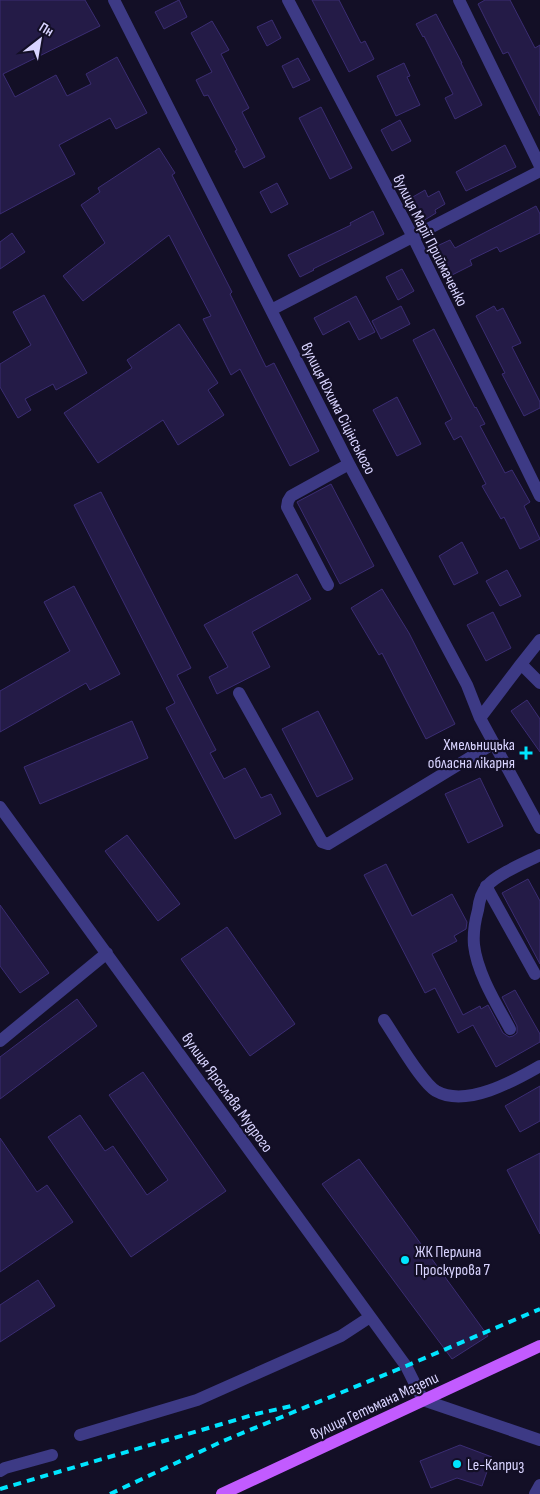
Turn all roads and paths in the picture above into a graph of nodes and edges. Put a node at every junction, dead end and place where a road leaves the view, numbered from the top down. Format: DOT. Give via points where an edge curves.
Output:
graph roads {
  1 [pos="114,0"];
  2 [pos="288,0"];
  3 [pos="459,0"];
  4 [pos="540,166"];
  5 [pos="540,171"];
  6 [pos="413,237"];
  7 [pos="270,310"];
  8 [pos="349,464"];
  9 [pos="540,496"];
  10 [pos="328,585"];
  11 [pos="540,640"];
  12 [pos="521,664"];
  13 [pos="540,683"];
  14 [pos="239,693"];
  15 [pos="480,718"];
  16 [pos="494,743"];
  17 [pos="0,807"];
  18 [pos="540,828"];
  19 [pos="540,855"];
  20 [pos="486,886"];
  21 [pos="107,953"];
  22 [pos="535,974"];
  23 [pos="384,1020"];
  24 [pos="510,1029"];
  25 [pos="0,1041"];
  26 [pos="540,1066"];
  27 [pos="370,1317"];
  28 [pos="540,1346"];
  29 [pos="423,1400"];
  30 [pos="80,1435"];
  31 [pos="540,1440"];
  32 [pos="52,1455"];
  33 [pos="0,1471"];
  34 [pos="540,1485"];
  35 [pos="222,1494"];
  36 [pos="535,1494"];
  1 -- 7 [label="street, вулиця Юхима Сіцінського"];
  2 -- 6 [label="street, вулиця Марії Приймаченко"];
  3 -- 4 [label="street"];
  5 -- 6 [label="street"];
  6 -- 7 [label="street"];
  6 -- 9 [label="street, вулиця Марії Приймаченко"];
  7 -- 8 [label="street, вулиця Юхима Сіцінського"];
  8 -- 10 [label="street" via="291,496 288,501 287,507"];
  8 -- 15 [label="street, вулиця Юхима Сіцінського" via="467,686"];
  11 -- 12 [label="street"];
  12 -- 13 [label="street"];
  12 -- 15 [label="street"];
  14 -- 16 [label="street" via="322,842 328,844"];
  15 -- 16 [label="street, вулиця Юхима Сіцінського"];
  16 -- 18 [label="street, вулиця Юхима Сіцінського"];
  17 -- 21 [label="street, вулиця Ярослава Мудрого"];
  19 -- 20 [label="street"];
  20 -- 22 [label="street"];
  20 -- 24 [label="street" via="476,919 474,944 483,975"];
  21 -- 25 [label="street"];
  21 -- 27 [label="street, вулиця Ярослава Мудрого"];
  23 -- 26 [label="street" via="423,1078 447,1096 481,1093"];
  27 -- 29 [label="street, вулиця Ярослава Мудрого" via="406,1366"];
  27 -- 30 [label="street" via="340,1336 197,1400"];
  28 -- 29 [label="main road, вулиця Гетьмана Мазепи"];
  29 -- 31 [label="street"];
  29 -- 35 [label="main road, вулиця Гетьмана Мазепи"];
  32 -- 33 [label="street"];
  34 -- 36 [label="street"];
}
